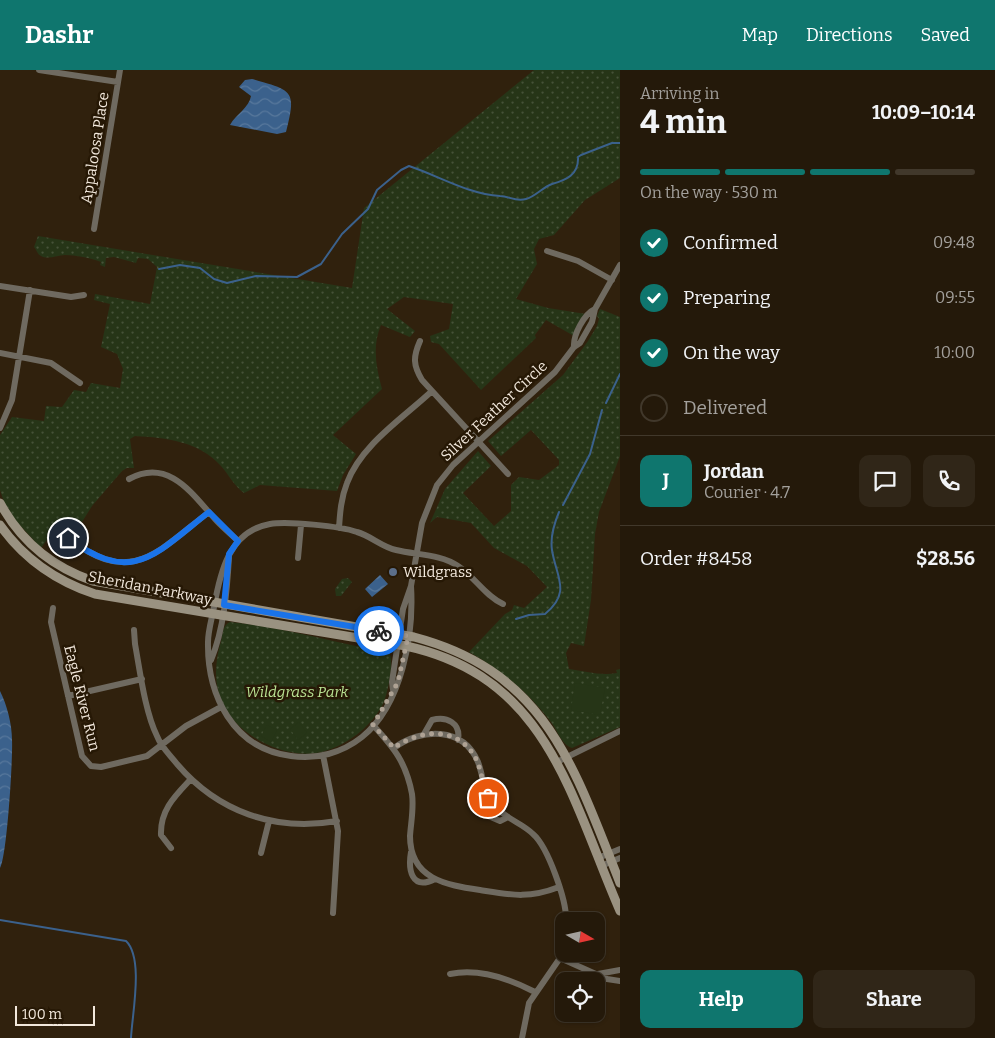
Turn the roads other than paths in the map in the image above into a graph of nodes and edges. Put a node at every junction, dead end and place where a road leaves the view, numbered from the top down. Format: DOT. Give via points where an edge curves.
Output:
graph roads {
  1 [pos="39,70"];
  2 [pos="120,70"];
  3 [pos="118,82"];
  4 [pos="94,229"];
  5 [pos="547,250"];
  6 [pos="620,265"];
  7 [pos="612,280"];
  8 [pos="0,286"];
  9 [pos="30,290"];
  10 [pos="84,295"];
  11 [pos="420,341"];
  12 [pos="0,353"];
  13 [pos="19,356"];
  14 [pos="80,383"];
  15 [pos="432,391"];
  16 [pos="0,426"];
  17 [pos="478,442"];
  18 [pos="508,474"];
  19 [pos="129,479"];
  20 [pos="0,503"];
  21 [pos="209,512"];
  22 [pos="0,525"];
  23 [pos="301,525"];
  24 [pos="339,528"];
  25 [pos="68,538"];
  26 [pos="238,541"];
  27 [pos="417,554"];
  28 [pos="298,558"];
  29 [pos="220,604"];
  30 [pos="503,604"];
  31 [pos="53,608"];
  32 [pos="218,615"];
  33 [pos="134,630"];
  34 [pos="404,635"];
  35 [pos="402,646"];
  36 [pos="142,679"];
  37 [pos="68,696"];
  38 [pos="221,707"];
  39 [pos="373,725"];
  40 [pos="620,731"];
  41 [pos="424,734"];
  42 [pos="458,740"];
  43 [pos="162,746"];
  44 [pos="394,748"];
  45 [pos="323,755"];
  46 [pos="567,758"];
  47 [pos="558,762"];
  48 [pos="191,779"];
  49 [pos="485,790"];
  50 [pos="508,818"];
  51 [pos="268,821"];
  52 [pos="337,821"];
  53 [pos="171,848"];
  54 [pos="620,849"];
  55 [pos="412,850"];
  56 [pos="261,853"];
  57 [pos="613,858"];
  58 [pos="599,862"];
  59 [pos="435,880"];
  60 [pos="620,883"];
  61 [pos="559,887"];
  62 [pos="620,911"];
  63 [pos="565,912"];
  64 [pos="333,913"];
  65 [pos="557,962"];
  66 [pos="570,962"];
  67 [pos="620,970"];
  68 [pos="593,972"];
  69 [pos="605,973"];
  70 [pos="450,974"];
  71 [pos="605,978"];
  72 [pos="620,981"];
  73 [pos="535,992"];
  74 [pos="522,1038"];
  1 -- 3 [label="street"];
  2 -- 3 [label="street, Appaloosa Place"];
  3 -- 4 [label="street, Appaloosa Place"];
  5 -- 7 [label="street" via="578,261"];
  6 -- 7 [label="street, Silver Feather Circle"];
  7 -- 17 [label="street, Silver Feather Circle" via="595,309 586,334 555,372"];
  8 -- 9 [label="street"];
  9 -- 10 [label="street" via="71,297"];
  9 -- 13 [label="street"];
  11 -- 15 [label="street" via="414,364"];
  12 -- 13 [label="street"];
  13 -- 14 [label="street" via="52,362"];
  13 -- 16 [label="street" via="12,400"];
  15 -- 17 [label="street"];
  15 -- 24 [label="street" via="358,462 344,492"];
  17 -- 18 [label="street"];
  17 -- 27 [label="street, Silver Feather Circle" via="453,465 434,491 422,523"];
  19 -- 21 [label="street" via="146,473 175,480 191,490"];
  20 -- 29 [label="main road, Sheridan Parkway" via="30,543 75,574 103,584"];
  21 -- 25 [label="street" via="155,553 129,562 103,560"];
  21 -- 26 [label="street"];
  22 -- 32 [label="main road, Sheridan Parkway" via="34,563 76,588 120,599"];
  23 -- 24 [label="street"];
  23 -- 26 [label="street" via="276,523 261,526"];
  23 -- 28 [label="street"];
  24 -- 27 [label="street" via="358,532 395,550"];
  26 -- 29 [label="street" via="220,576"];
  27 -- 30 [label="street" via="442,558 458,566 491,598"];
  27 -- 34 [label="street, Silver Feather Circle" via="403,609"];
  29 -- 32 [label="street"];
  29 -- 34 [label="main road, Sheridan Parkway"];
  31 -- 37 [label="street, Eagle River Run" via="51,622"];
  32 -- 35 [label="main road, Sheridan Parkway"];
  32 -- 38 [label="street" via="208,641 213,688"];
  33 -- 36 [label="street"];
  34 -- 35 [label="street, Silver Feather Circle"];
  34 -- 46 [label="main road, Sheridan Parkway" via="458,652 508,683 544,719"];
  35 -- 39 [label="street, Silver Feather Circle" via="392,682 393,690"];
  35 -- 47 [label="main road, Sheridan Parkway" via="453,661 498,688 531,721"];
  36 -- 37 [label="street"];
  36 -- 43 [label="street" via="155,732"];
  37 -- 43 [label="street, Eagle River Run" via="82,756 91,766 140,759"];
  38 -- 43 [label="street, Eagle River Run" via="186,726"];
  38 -- 45 [label="street" via="239,732 264,749 288,756"];
  39 -- 44 [label="street"];
  39 -- 45 [label="street" via="353,743"];
  40 -- 46 [label="street"];
  41 -- 42 [label="street" via="447,734"];
  41 -- 42 [label="street" via="432,720 444,718 455,724"];
  41 -- 44 [label="street" via="412,736"];
  42 -- 49 [label="street" via="472,752 478,763"];
  43 -- 48 [label="street"];
  44 -- 55 [label="street" via="407,773 412,796"];
  45 -- 52 [label="street"];
  46 -- 47 [label="street"];
  46 -- 57 [label="main road, Sheridan Parkway"];
  47 -- 58 [label="main road, Sheridan Parkway"];
  48 -- 51 [label="street" via="227,806"];
  48 -- 53 [label="street" via="172,799 162,820 161,835"];
  49 -- 50 [label="street" via="496,808"];
  49 -- 50 [label="street" via="482,805 486,815 500,821"];
  50 -- 61 [label="street" via="527,828 540,841"];
  51 -- 52 [label="street" via="297,825"];
  51 -- 56 [label="street"];
  52 -- 64 [label="street"];
  54 -- 57 [label="street"];
  55 -- 59 [label="street" via="416,862"];
  55 -- 59 [label="street" via="408,866 412,876 423,882"];
  57 -- 58 [label="street"];
  57 -- 60 [label="main road, Sheridan Parkway"];
  58 -- 62 [label="main road, Sheridan Parkway"];
  59 -- 61 [label="street" via="447,885 522,896 538,895"];
  61 -- 63 [label="street"];
  65 -- 73 [label="street"];
  66 -- 68 [label="street"];
  67 -- 69 [label="street"];
  70 -- 73 [label="street" via="460,972 499,977"];
  71 -- 72 [label="street"];
  73 -- 74 [label="street" via="525,1017"];
}
